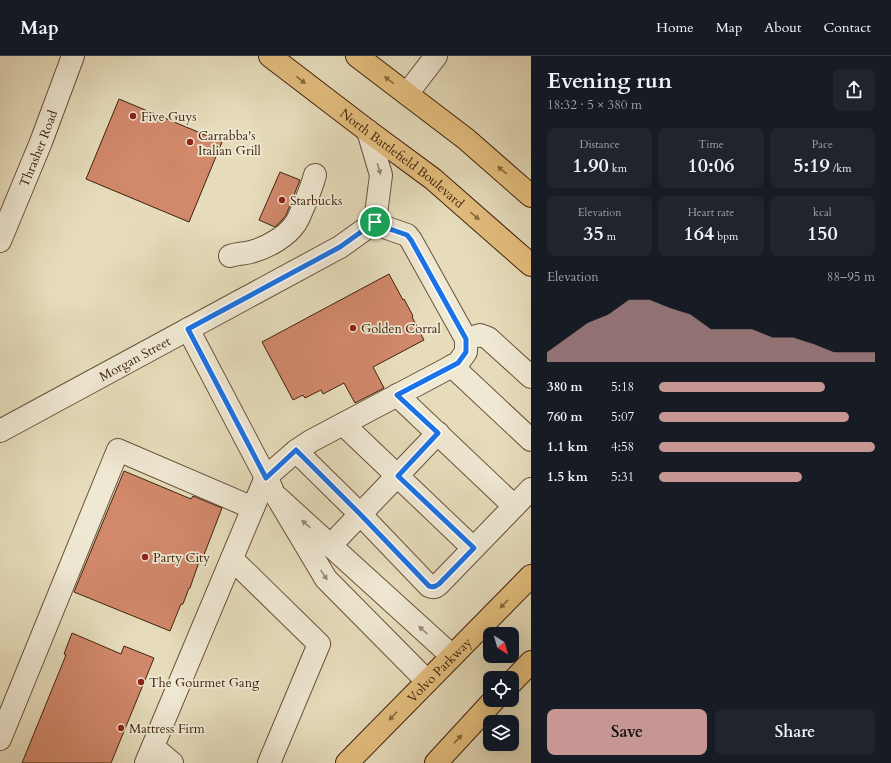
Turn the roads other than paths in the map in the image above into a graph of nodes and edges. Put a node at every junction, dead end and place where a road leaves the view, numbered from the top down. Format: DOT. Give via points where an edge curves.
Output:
graph roads {
  1 [pos="73,56"];
  2 [pos="270,56"];
  3 [pos="357,56"];
  4 [pos="436,56"];
  5 [pos="408,94"];
  6 [pos="368,132"];
  7 [pos="315,175"];
  8 [pos="531,196"];
  9 [pos="375,222"];
  10 [pos="0,241"];
  11 [pos="230,256"];
  12 [pos="531,265"];
  13 [pos="188,329"];
  14 [pos="466,339"];
  15 [pos="452,366"];
  16 [pos="531,377"];
  17 [pos="397,395"];
  18 [pos="343,424"];
  19 [pos="0,431"];
  20 [pos="438,433"];
  21 [pos="531,440"];
  22 [pos="296,450"];
  23 [pos="398,476"];
  24 [pos="266,478"];
  25 [pos="531,489"];
  26 [pos="277,497"];
  27 [pos="514,506"];
  28 [pos="253,508"];
  29 [pos="360,514"];
  30 [pos="330,546"];
  31 [pos="474,548"];
  32 [pos="232,559"];
  33 [pos="531,576"];
  34 [pos="452,656"];
  35 [pos="531,662"];
  36 [pos="519,675"];
  37 [pos="427,681"];
  38 [pos="488,707"];
  39 [pos="0,739"];
  40 [pos="149,755"];
  41 [pos="172,763"];
  42 [pos="269,763"];
  43 [pos="348,763"];
  44 [pos="436,763"];
  1 -- 10 [label="street, Thrasher Road"];
  2 -- 6 [label="main road, North Battlefield Boulevard, one-way"];
  5 -- 3 [label="main road, one-way"];
  4 -- 5 [label="street"];
  8 -- 5 [label="main road, one-way" via="466,139"];
  6 -- 9 [label="street, one-way" via="381,175"];
  6 -- 12 [label="main road, North Battlefield Boulevard, one-way" via="433,179"];
  7 -- 11 [label="street" via="296,224 287,234 263,248"];
  9 -- 13 [label="street, Morgan Street" via="340,247"];
  9 -- 14 [label="street" via="407,235 411,240"];
  13 -- 19 [label="street, Morgan Street"];
  13 -- 24 [label="street"];
  14 -- 15 [label="street" via="466,352 458,363"];
  14 -- 16 [label="street" via="480,335 488,338"];
  15 -- 17 [label="street"];
  15 -- 21 [label="street"];
  17 -- 18 [label="street"];
  17 -- 20 [label="street"];
  18 -- 22 [label="street"];
  18 -- 23 [label="street"];
  20 -- 23 [label="street"];
  20 -- 27 [label="street"];
  22 -- 24 [label="street"];
  22 -- 29 [label="street"];
  23 -- 29 [label="street"];
  23 -- 31 [label="street"];
  24 -- 26 [label="street"];
  24 -- 28 [label="street"];
  25 -- 27 [label="street"];
  30 -- 26 [label="street, one-way"];
  26 -- 37 [label="street, one-way" via="326,579"];
  27 -- 31 [label="street"];
  28 -- 32 [label="street"];
  28 -- 39 [label="street" via="118,450"];
  29 -- 30 [label="street"];
  29 -- 31 [label="street" via="432,588"];
  34 -- 30 [label="street, one-way"];
  32 -- 40 [label="street"];
  32 -- 42 [label="street" via="319,644"];
  33 -- 34 [label="main road, Volvo Parkway, one-way"];
  34 -- 37 [label="main road, Volvo Parkway"];
  35 -- 36 [label="main road"];
  37 -- 43 [label="main road, Volvo Parkway, one-way"];
  44 -- 38 [label="main road, one-way"];
  40 -- 41 [label="street"];
}
